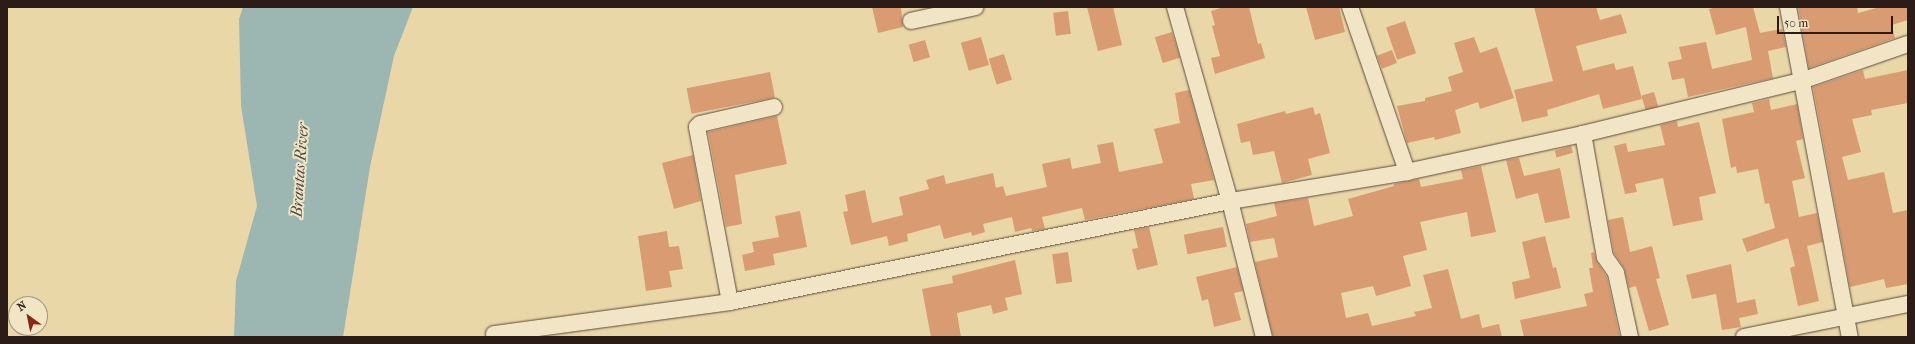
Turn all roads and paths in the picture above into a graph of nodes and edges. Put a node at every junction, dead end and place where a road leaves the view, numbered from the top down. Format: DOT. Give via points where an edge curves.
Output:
graph roads {
  1 [pos="976,7"];
  2 [pos="1175,7"];
  3 [pos="1350,7"];
  4 [pos="1788,7"];
  5 [pos="911,21"];
  6 [pos="1908,44"];
  7 [pos="1801,81"];
  8 [pos="774,107"];
  9 [pos="1583,134"];
  10 [pos="1407,172"];
  11 [pos="1230,201"];
  12 [pos="730,302"];
  13 [pos="1908,304"];
  14 [pos="1847,317"];
  15 [pos="494,334"];
  16 [pos="1264,337"];
  17 [pos="1630,337"];
  18 [pos="1744,337"];
  19 [pos="1850,337"];
  1 -- 5 [label="street"];
  2 -- 11 [label="street"];
  3 -- 10 [label="street"];
  4 -- 7 [label="street"];
  6 -- 7 [label="street"];
  7 -- 9 [label="street"];
  7 -- 14 [label="street"];
  8 -- 12 [label="street" via="700,124 697,127"];
  9 -- 10 [label="street"];
  9 -- 17 [label="street" via="1605,258 1616,273"];
  10 -- 11 [label="street"];
  11 -- 12 [label="street"];
  11 -- 16 [label="street"];
  12 -- 15 [label="street"];
  13 -- 14 [label="street"];
  14 -- 18 [label="street"];
  14 -- 19 [label="street"];
}
